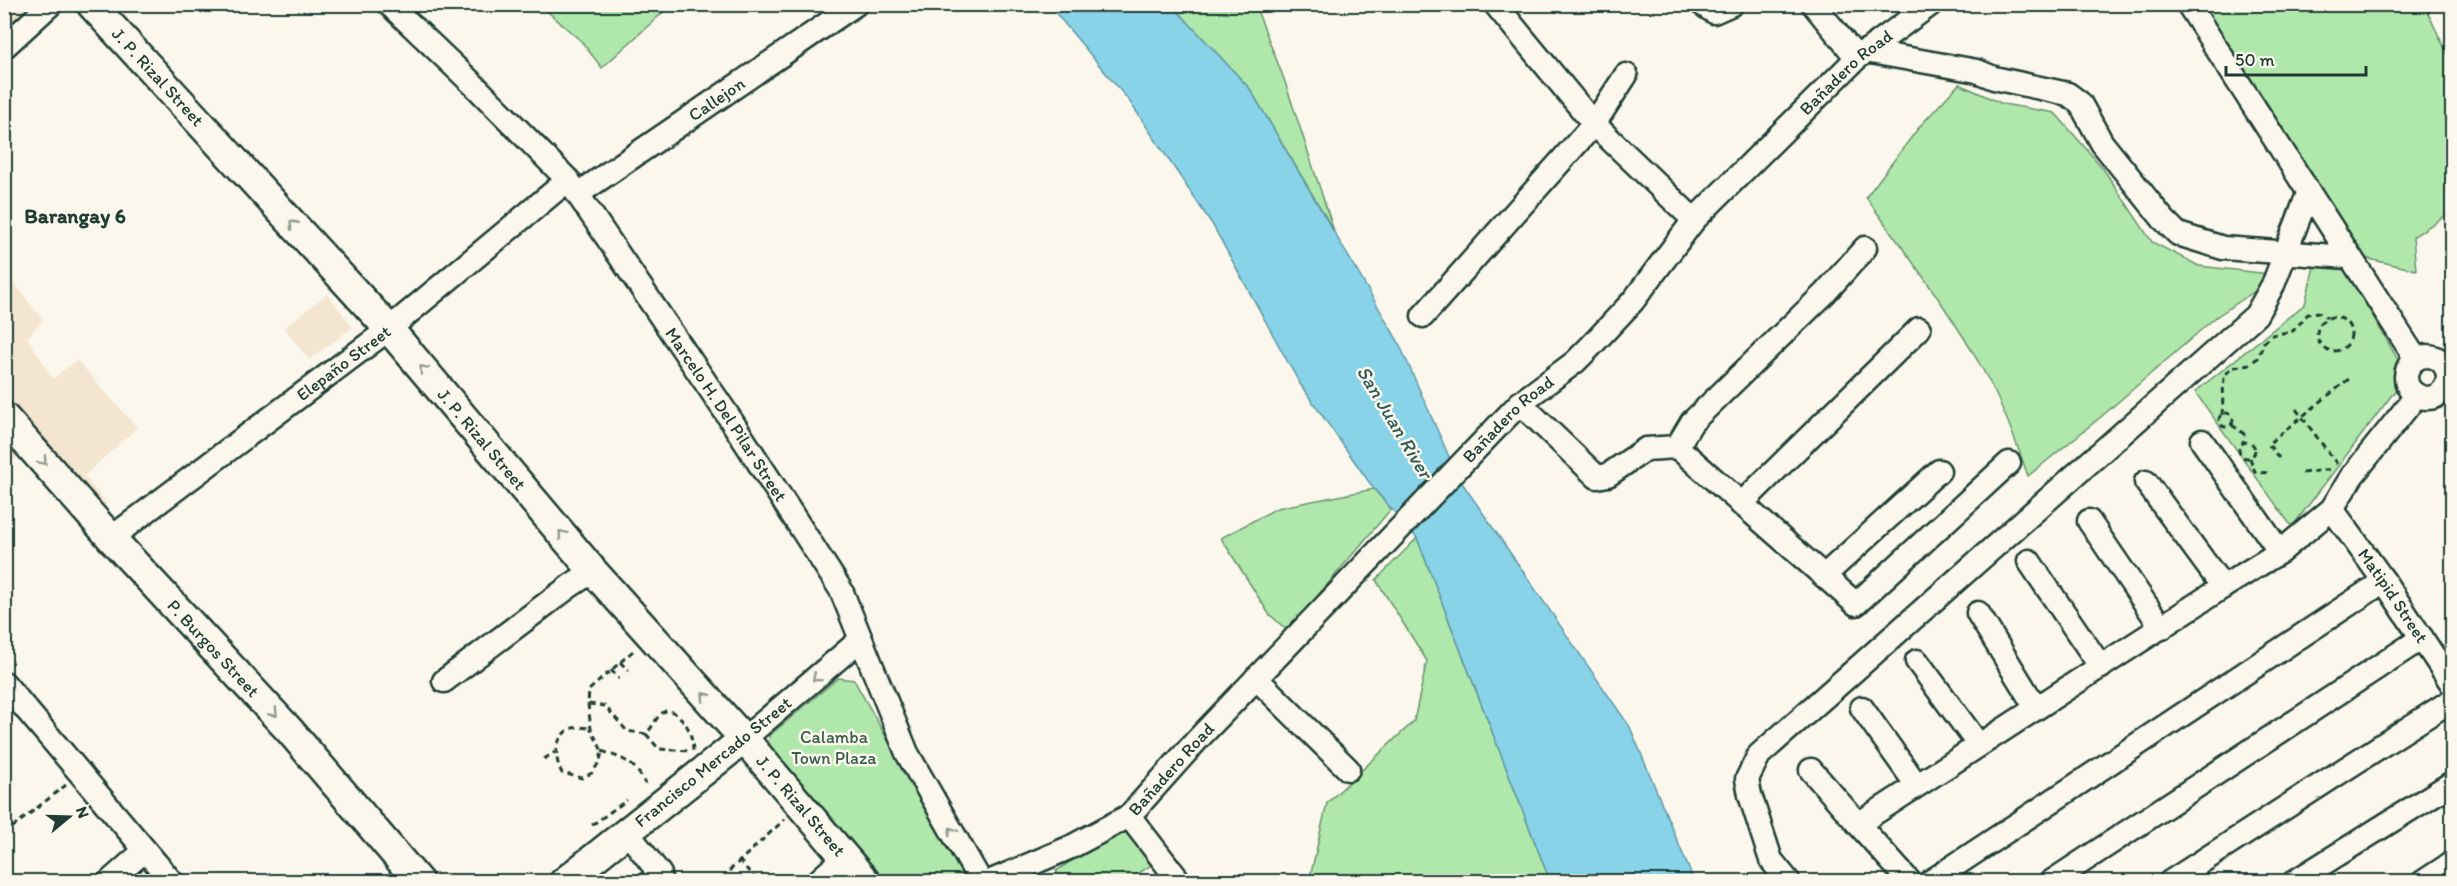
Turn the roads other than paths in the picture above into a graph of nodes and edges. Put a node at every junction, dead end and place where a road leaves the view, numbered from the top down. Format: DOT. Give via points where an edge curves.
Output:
graph roads {
  1 [pos="51,4"];
  2 [pos="91,4"];
  3 [pos="389,4"];
  4 [pos="856,4"];
  5 [pos="1495,4"];
  6 [pos="1702,4"];
  7 [pos="1732,4"];
  8 [pos="1813,4"];
  9 [pos="1931,4"];
  10 [pos="2188,4"];
  11 [pos="4,47"];
  12 [pos="1861,54"];
  13 [pos="1626,75"];
  14 [pos="1594,124"];
  15 [pos="573,187"];
  16 [pos="2308,194"];
  17 [pos="1694,220"];
  18 [pos="1865,248"];
  19 [pos="2285,252"];
  20 [pos="2348,257"];
  21 [pos="1423,316"];
  22 [pos="389,329"];
  23 [pos="1919,329"];
  24 [pos="2416,359"];
  25 [pos="2417,395"];
  26 [pos="1520,403"];
  27 [pos="4,417"];
  28 [pos="2202,441"];
  29 [pos="1677,447"];
  30 [pos="2009,463"];
  31 [pos="1939,471"];
  32 [pos="2146,482"];
  33 [pos="1741,504"];
  34 [pos="2332,509"];
  35 [pos="2089,521"];
  36 [pos="111,537"];
  37 [pos="2280,552"];
  38 [pos="2029,561"];
  39 [pos="593,571"];
  40 [pos="1824,576"];
  41 [pos="2384,581"];
  42 [pos="2223,587"];
  43 [pos="1978,613"];
  44 [pos="2162,628"];
  45 [pos="2422,638"];
  46 [pos="860,640"];
  47 [pos="1917,661"];
  48 [pos="2101,667"];
  49 [pos="1256,678"];
  50 [pos="444,681"];
  51 [pos="4,683"];
  52 [pos="2452,684"];
  53 [pos="2452,700"];
  54 [pos="1862,708"];
  55 [pos="2036,708"];
  56 [pos="744,739"];
  57 [pos="1978,744"];
  58 [pos="1348,769"];
  59 [pos="1811,770"];
  60 [pos="2452,783"];
  61 [pos="1916,784"];
  62 [pos="1129,816"];
  63 [pos="1858,824"];
  64 [pos="627,832"];
  65 [pos="144,851"];
  66 [pos="845,857"];
  67 [pos="2452,863"];
  68 [pos="108,882"];
  69 [pos="172,882"];
  70 [pos="419,882"];
  71 [pos="564,882"];
  72 [pos="651,882"];
  73 [pos="817,882"];
  74 [pos="866,882"];
  75 [pos="981,882"];
  76 [pos="989,882"];
  77 [pos="1180,882"];
  78 [pos="1789,882"];
  79 [pos="1910,882"];
  80 [pos="1930,882"];
  81 [pos="2051,882"];
  82 [pos="2170,882"];
  83 [pos="2294,882"];
  84 [pos="2423,882"];
  1 -- 11 [label="street"];
  22 -- 2 [label="main road, J. P. Rizal Street, one-way"];
  3 -- 15 [label="street, Marcelo H. Del Pilar Street"];
  4 -- 15 [label="street, Callejon"];
  5 -- 14 [label="street"];
  6 -- 7 [label="street" via="1714,12"];
  8 -- 12 [label="street"];
  9 -- 12 [label="street, Bañadero Road"];
  10 -- 16 [label="street"];
  12 -- 17 [label="street, Bañadero Road"];
  12 -- 19 [label="street" via="1977,71 2068,94 2080,103 2102,143 2178,234 2223,248"];
  13 -- 14 [label="street"];
  14 -- 17 [label="street"];
  14 -- 21 [label="street"];
  15 -- 22 [label="street, Elepaño Street"];
  15 -- 46 [label="street, Marcelo H. Del Pilar Street" via="840,590"];
  16 -- 19 [label="street"];
  16 -- 20 [label="street"];
  17 -- 26 [label="street, Bañadero Road" via="1633,301 1601,336 1575,362"];
  18 -- 29 [label="street" via="1824,294 1692,422"];
  19 -- 20 [label="street"];
  19 -- 78 [label="street" via="2256,315 1759,756 1748,779 1750,795 1771,860"];
  20 -- 24 [label="street"];
  22 -- 36 [label="street, Elepaño Street"];
  39 -- 22 [label="main road, J. P. Rizal Street, one-way"];
  23 -- 33 [label="street"];
  24 -- 25 [label="street" via="2406,377"];
  24 -- 25 [label="street" via="2435,357 2448,372 2447,386 2437,396"];
  25 -- 34 [label="street" via="2352,476"];
  26 -- 29 [label="street" via="1597,477 1608,475 1646,449"];
  26 -- 49 [label="street, Bañadero Road"];
  27 -- 36 [label="main road, P. Burgos Street, one-way"];
  28 -- 37 [label="street"];
  29 -- 33 [label="street"];
  30 -- 40 [label="street" via="1857,604"];
  31 -- 40 [label="street"];
  32 -- 42 [label="street"];
  33 -- 40 [label="street"];
  34 -- 37 [label="street"];
  34 -- 41 [label="street, Matipid Street"];
  35 -- 44 [label="street"];
  36 -- 70 [label="main road, P. Burgos Street, one-way" via="290,731"];
  37 -- 42 [label="street"];
  38 -- 48 [label="street"];
  39 -- 50 [label="street"];
  56 -- 39 [label="main road, J. P. Rizal Street, one-way"];
  41 -- 45 [label="street, Matipid Street"];
  41 -- 80 [label="street"];
  42 -- 44 [label="street"];
  43 -- 55 [label="street"];
  44 -- 48 [label="street"];
  45 -- 52 [label="street, Matipid Street"];
  45 -- 81 [label="street"];
  46 -- 56 [label="street, Francisco Mercado Street, one-way"];
  75 -- 46 [label="street, Marcelo H. Del Pilar Street, one-way" via="907,753"];
  47 -- 57 [label="street"];
  48 -- 55 [label="street"];
  49 -- 58 [label="street"];
  49 -- 62 [label="street, Bañadero Road"];
  51 -- 65 [label="street"];
  53 -- 82 [label="street"];
  54 -- 61 [label="street"];
  55 -- 57 [label="street"];
  56 -- 64 [label="main road, Francisco Mercado Street"];
  56 -- 66 [label="main road, J. P. Rizal Street"];
  57 -- 61 [label="street"];
  59 -- 63 [label="street"];
  60 -- 83 [label="street"];
  61 -- 63 [label="street"];
  62 -- 76 [label="street, Bañadero Road" via="1071,847"];
  62 -- 77 [label="street"];
  63 -- 79 [label="street"];
  64 -- 71 [label="main road, Francisco Mercado Street"];
  64 -- 72 [label="street" via="660,874"];
  65 -- 68 [label="street"];
  65 -- 69 [label="street"];
  66 -- 73 [label="street"];
  66 -- 74 [label="main road, J. P. Rizal Street"];
  67 -- 84 [label="street"];
}
